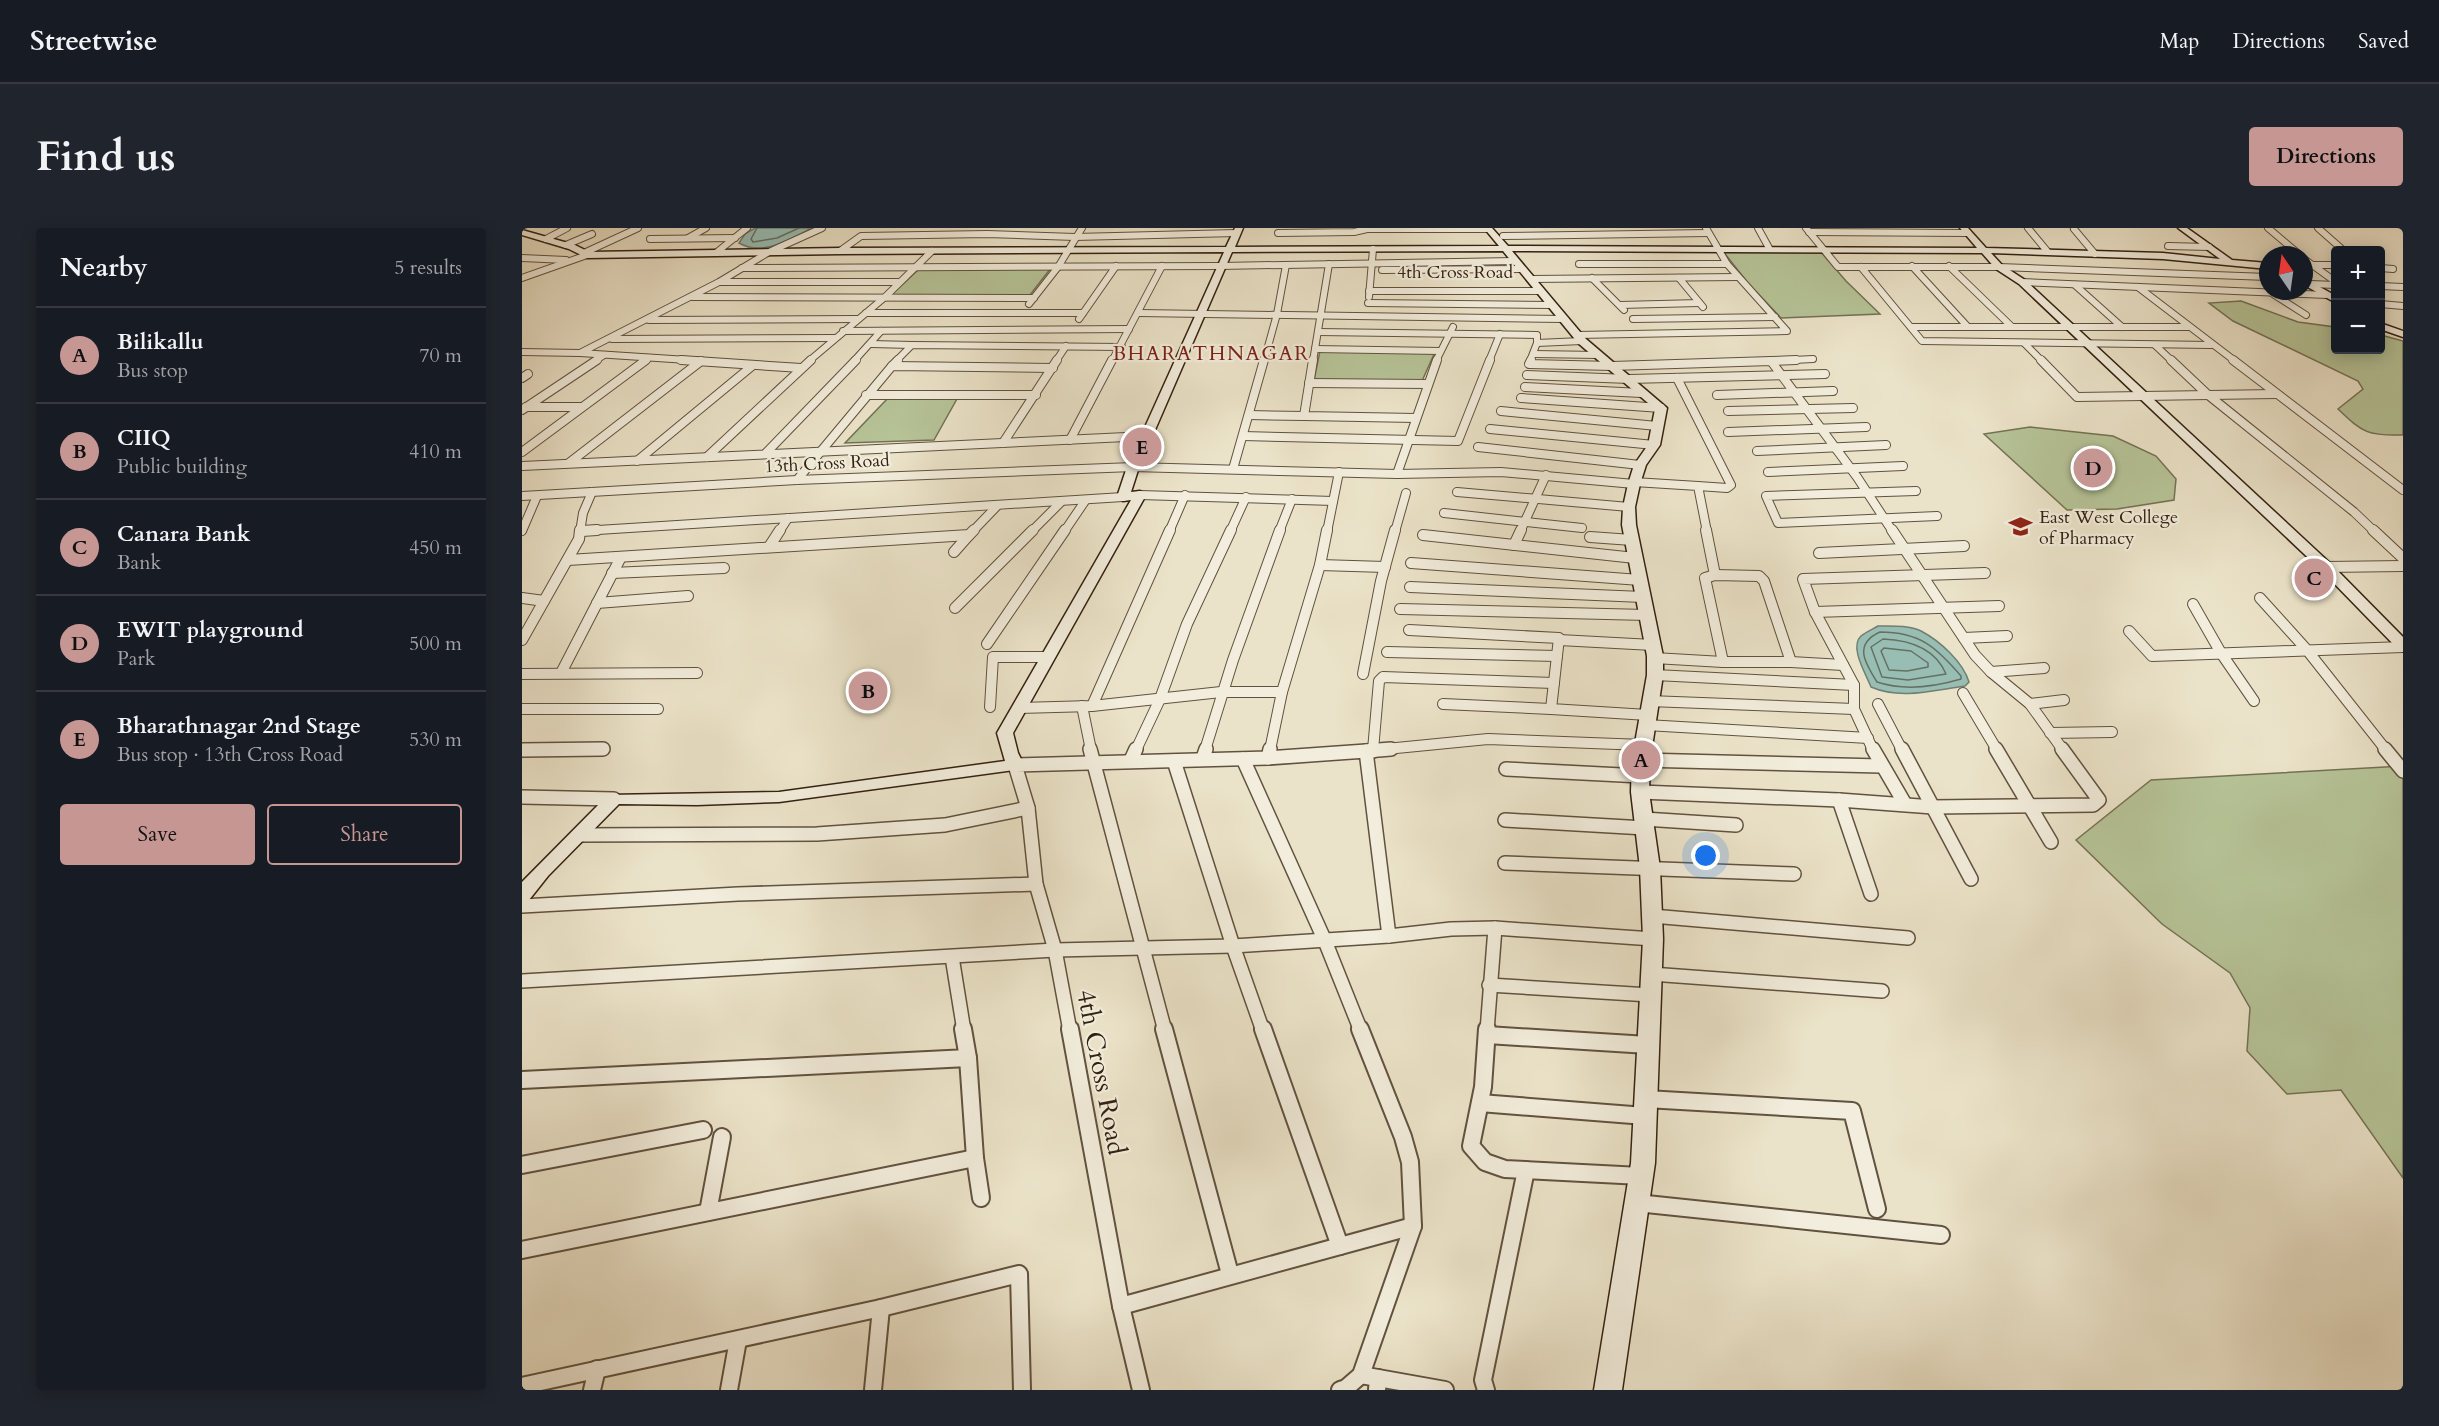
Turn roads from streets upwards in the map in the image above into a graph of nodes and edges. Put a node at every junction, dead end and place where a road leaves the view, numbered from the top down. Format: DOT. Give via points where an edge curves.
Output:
graph roads {
  1 [pos="567,228"];
  2 [pos="638,228"];
  3 [pos="706,228"];
  4 [pos="747,228"];
  5 [pos="822,228"];
  6 [pos="874,228"];
  7 [pos="914,228"];
  8 [pos="957,228"];
  9 [pos="993,228"];
  10 [pos="1015,228"];
  11 [pos="1049,228"];
  12 [pos="1082,228"];
  13 [pos="1116,228"];
  14 [pos="1154,228"];
  15 [pos="1758,228"];
  16 [pos="2028,228"];
  17 [pos="2182,228"];
  18 [pos="2268,228"];
  19 [pos="2318,228"];
  20 [pos="1374,229"];
  21 [pos="1410,229"];
  22 [pos="1429,229"];
  23 [pos="1489,229"];
  24 [pos="2074,229"];
  25 [pos="1279,230"];
  26 [pos="1312,230"];
  27 [pos="1337,230"];
  28 [pos="1521,230"];
  29 [pos="1807,230"];
  30 [pos="1966,230"];
  31 [pos="1238,231"];
  32 [pos="1668,231"];
  33 [pos="1707,231"];
  34 [pos="522,232"];
  35 [pos="592,234"];
  36 [pos="987,234"];
  37 [pos="1008,235"];
  38 [pos="1150,235"];
  39 [pos="861,236"];
  40 [pos="903,236"];
  41 [pos="949,236"];
  42 [pos="1043,236"];
  43 [pos="1109,236"];
  44 [pos="1075,237"];
  45 [pos="1378,237"];
  46 [pos="1411,237"];
  47 [pos="735,238"];
  48 [pos="1500,238"];
  49 [pos="546,239"];
  50 [pos="650,239"];
  51 [pos="687,239"];
  52 [pos="1340,240"];
  53 [pos="1351,240"];
  54 [pos="566,245"];
  55 [pos="2168,246"];
  56 [pos="2289,246"];
  57 [pos="2338,246"];
  58 [pos="2209,247"];
  59 [pos="1717,248"];
  60 [pos="1769,248"];
  61 [pos="1228,249"];
  62 [pos="1274,249"];
  63 [pos="1373,249"];
  64 [pos="1504,249"];
  65 [pos="1822,249"];
  66 [pos="1983,250"];
  67 [pos="840,251"];
  68 [pos="932,251"];
  69 [pos="1066,251"];
  70 [pos="2047,251"];
  71 [pos="717,252"];
  72 [pos="769,252"];
  73 [pos="585,254"];
  74 [pos="2096,254"];
  75 [pos="522,258"];
  76 [pos="570,260"];
  77 [pos="1514,261"];
  78 [pos="1329,264"];
  79 [pos="1579,264"];
  80 [pos="1727,264"];
  81 [pos="2232,264"];
  82 [pos="1286,265"];
  83 [pos="2313,265"];
  84 [pos="2331,265"];
  85 [pos="1116,266"];
  86 [pos="1162,266"];
  87 [pos="1220,266"];
  88 [pos="1373,266"];
  89 [pos="1912,266"];
  90 [pos="1949,266"];
  91 [pos="2259,266"];
  92 [pos="1058,267"];
  93 [pos="1861,267"];
  94 [pos="2000,267"];
  95 [pos="742,268"];
  96 [pos="2385,268"];
  97 [pos="522,269"];
  98 [pos="913,269"];
  99 [pos="1522,269"];
  100 [pos="2313,269"];
  101 [pos="2393,269"];
  102 [pos="545,270"];
  103 [pos="1738,277"];
  104 [pos="2259,277"];
  105 [pos="522,278"];
  106 [pos="1592,278"];
  107 [pos="1679,278"];
  108 [pos="1531,279"];
  109 [pos="2331,280"];
  110 [pos="719,282"];
  111 [pos="898,282"];
  112 [pos="2022,282"];
  113 [pos="2313,283"];
  114 [pos="2331,283"];
  115 [pos="2074,285"];
  116 [pos="2313,286"];
  117 [pos="2385,286"];
  118 [pos="2138,287"];
  119 [pos="2403,287"];
  120 [pos="2385,289"];
  121 [pos="1369,291"];
  122 [pos="1541,291"];
  123 [pos="2259,292"];
  124 [pos="2395,295"];
  125 [pos="2313,296"];
  126 [pos="688,297"];
  127 [pos="2331,297"];
  128 [pos="883,298"];
  129 [pos="1034,298"];
  130 [pos="2283,300"];
  131 [pos="1368,303"];
  132 [pos="1699,303"];
  133 [pos="1551,305"];
  134 [pos="2385,305"];
  135 [pos="2385,305"];
  136 [pos="1620,306"];
  137 [pos="2403,306"];
  138 [pos="2403,312"];
  139 [pos="866,313"];
  140 [pos="1020,313"];
  141 [pos="1083,313"];
  142 [pos="1139,314"];
  143 [pos="1199,314"];
  144 [pos="1277,314"];
  145 [pos="1320,315"];
  146 [pos="2306,315"];
  147 [pos="1367,316"];
  148 [pos="1775,317"];
  149 [pos="1456,318"];
  150 [pos="1711,318"];
  151 [pos="857,319"];
  152 [pos="1563,319"];
  153 [pos="1633,319"];
  154 [pos="644,320"];
  155 [pos="2068,325"];
  156 [pos="1967,326"];
  157 [pos="2011,326"];
  158 [pos="1911,327"];
  159 [pos="2122,327"];
  160 [pos="2188,327"];
  161 [pos="1129,328"];
  162 [pos="2385,328"];
  163 [pos="1071,330"];
  164 [pos="843,331"];
  165 [pos="881,331"];
  166 [pos="1318,332"];
  167 [pos="1645,332"];
  168 [pos="1452,333"];
  169 [pos="1500,334"];
  170 [pos="2403,334"];
  171 [pos="835,338"];
  172 [pos="1580,338"];
  173 [pos="608,339"];
  174 [pos="1537,343"];
  175 [pos="871,344"];
  176 [pos="2025,344"];
  177 [pos="912,345"];
  178 [pos="2090,345"];
  179 [pos="2155,345"];
  180 [pos="2211,345"];
  181 [pos="1066,346"];
  182 [pos="1122,347"];
  183 [pos="1316,349"];
  184 [pos="1440,351"];
  185 [pos="522,352"];
  186 [pos="580,353"];
  187 [pos="1534,354"];
  188 [pos="604,356"];
  189 [pos="648,358"];
  190 [pos="1605,360"];
  191 [pos="1813,360"];
  192 [pos="701,361"];
  193 [pos="1771,361"];
  194 [pos="753,366"];
  195 [pos="892,366"];
  196 [pos="801,368"];
  197 [pos="1053,368"];
  198 [pos="1825,374"];
  199 [pos="1527,375"];
  200 [pos="1782,375"];
  201 [pos="1677,378"];
  202 [pos="1309,383"];
  203 [pos="1428,384"];
  204 [pos="1635,386"];
  205 [pos="1525,387"];
  206 [pos="1833,391"];
  207 [pos="1795,392"];
  208 [pos="866,394"];
  209 [pos="2207,394"];
  210 [pos="2276,394"];
  211 [pos="1036,395"];
  212 [pos="2143,395"];
  213 [pos="1718,396"];
  214 [pos="1521,398"];
  215 [pos="580,407"];
  216 [pos="523,408"];
  217 [pos="1661,408"];
  218 [pos="1853,408"];
  219 [pos="1807,409"];
  220 [pos="1501,411"];
  221 [pos="1728,411"];
  222 [pos="1249,415"];
  223 [pos="1304,416"];
  224 [pos="1416,418"];
  225 [pos="1866,427"];
  226 [pos="1821,428"];
  227 [pos="1490,429"];
  228 [pos="1728,432"];
  229 [pos="1147,436"];
  230 [pos="1243,436"];
  231 [pos="1655,436"];
  232 [pos="1070,440"];
  233 [pos="1411,440"];
  234 [pos="1003,443"];
  235 [pos="1886,445"];
  236 [pos="1478,447"];
  237 [pos="1835,447"];
  238 [pos="1757,451"];
  239 [pos="522,452"];
  240 [pos="821,452"];
  241 [pos="765,454"];
  242 [pos="707,457"];
  243 [pos="637,460"];
  244 [pos="569,464"];
  245 [pos="522,466"];
  246 [pos="1904,466"];
  247 [pos="1133,467"];
  248 [pos="1851,468"];
  249 [pos="1233,469"];
  250 [pos="1339,472"];
  251 [pos="1768,472"];
  252 [pos="1397,474"];
  253 [pos="1546,475"];
  254 [pos="1636,477"];
  255 [pos="796,480"];
  256 [pos="1698,486"];
  257 [pos="2403,490"];
  258 [pos="1916,491"];
  259 [pos="592,492"];
  260 [pos="1457,492"];
  261 [pos="1406,493"];
  262 [pos="1868,493"];
  263 [pos="1140,495"];
  264 [pos="1185,495"];
  265 [pos="522,496"];
  266 [pos="537,496"];
  267 [pos="1123,497"];
  268 [pos="1246,497"];
  269 [pos="1536,498"];
  270 [pos="1292,499"];
  271 [pos="1086,501"];
  272 [pos="1333,501"];
  273 [pos="1061,502"];
  274 [pos="997,506"];
  275 [pos="1629,507"];
  276 [pos="1444,513"];
  277 [pos="1937,516"];
  278 [pos="788,518"];
  279 [pos="1885,519"];
  280 [pos="1525,521"];
  281 [pos="1581,528"];
  282 [pos="522,531"];
  283 [pos="582,531"];
  284 [pos="1423,535"];
  285 [pos="969,536"];
  286 [pos="1590,537"];
  287 [pos="1514,545"];
  288 [pos="1964,546"];
  289 [pos="769,547"];
  290 [pos="1634,549"];
  291 [pos="1905,549"];
  292 [pos="954,552"];
  293 [pos="1819,553"];
  294 [pos="621,557"];
  295 [pos="2403,558"];
  296 [pos="568,560"];
  297 [pos="1411,563"];
  298 [pos="1320,565"];
  299 [pos="2403,566"];
  300 [pos="1385,567"];
  301 [pos="2326,567"];
  302 [pos="724,568"];
  303 [pos="612,573"];
  304 [pos="1985,573"];
  305 [pos="1715,575"];
  306 [pos="1923,576"];
  307 [pos="1410,587"];
  308 [pos="1641,588"];
  309 [pos="688,596"];
  310 [pos="522,598"];
  311 [pos="2260,598"];
  312 [pos="544,601"];
  313 [pos="597,603"];
  314 [pos="2193,604"];
  315 [pos="2000,606"];
  316 [pos="955,608"];
  317 [pos="1944,608"];
  318 [pos="1400,609"];
  319 [pos="1815,612"];
  320 [pos="1647,615"];
  321 [pos="526,625"];
  322 [pos="1409,630"];
  323 [pos="2129,631"];
  324 [pos="2007,636"];
  325 [pos="1964,638"];
  326 [pos="522,640"];
  327 [pos="1559,640"];
  328 [pos="2402,643"];
  329 [pos="987,644"];
  330 [pos="2307,651"];
  331 [pos="1387,652"];
  332 [pos="2221,653"];
  333 [pos="1557,656"];
  334 [pos="1049,657"];
  335 [pos="1654,659"];
  336 [pos="1723,662"];
  337 [pos="1791,662"];
  338 [pos="1843,665"];
  339 [pos="2044,668"];
  340 [pos="1991,672"];
  341 [pos="561,673"];
  342 [pos="697,673"];
  343 [pos="522,674"];
  344 [pos="1363,674"];
  345 [pos="1554,683"];
  346 [pos="1854,686"];
  347 [pos="1221,692"];
  348 [pos="1282,693"];
  349 [pos="1963,693"];
  350 [pos="1160,699"];
  351 [pos="2064,700"];
  352 [pos="2254,702"];
  353 [pos="1443,704"];
  354 [pos="1878,704"];
  355 [pos="2030,704"];
  356 [pos="1087,706"];
  357 [pos="990,707"];
  358 [pos="1019,708"];
  359 [pos="522,709"];
  360 [pos="658,709"];
  361 [pos="1551,709"];
  362 [pos="1854,709"];
  363 [pos="1648,713"];
  364 [pos="2112,732"];
  365 [pos="2050,733"];
  366 [pos="1868,738"];
  367 [pos="603,749"];
  368 [pos="522,750"];
  369 [pos="1370,751"];
  370 [pos="1203,758"];
  371 [pos="1268,758"];
  372 [pos="1243,759"];
  373 [pos="1131,760"];
  374 [pos="1174,761"];
  375 [pos="1093,762"];
  376 [pos="1015,765"];
  377 [pos="1881,766"];
  378 [pos="1642,768"];
  379 [pos="1506,769"];
  380 [pos="2403,771"];
  381 [pos="522,797"];
  382 [pos="614,799"];
  383 [pos="1839,800"];
  384 [pos="1905,804"];
  385 [pos="1933,807"];
  386 [pos="2031,807"];
  387 [pos="1028,808"];
  388 [pos="1505,820"];
  389 [pos="1644,824"];
  390 [pos="1736,825"];
  391 [pos="578,835"];
  392 [pos="2051,842"];
  393 [pos="1505,863"];
  394 [pos="1650,868"];
  395 [pos="1794,874"];
  396 [pos="1971,879"];
  397 [pos="1036,884"];
  398 [pos="1871,894"];
  399 [pos="522,896"];
  400 [pos="522,906"];
  401 [pos="1652,916"];
  402 [pos="1495,928"];
  403 [pos="1389,936"];
  404 [pos="1908,938"];
  405 [pos="1653,939"];
  406 [pos="1325,941"];
  407 [pos="1233,946"];
  408 [pos="1143,949"];
  409 [pos="1055,950"];
  410 [pos="952,957"];
  411 [pos="1651,974"];
  412 [pos="522,981"];
  413 [pos="1489,985"];
  414 [pos="1882,991"];
  415 [pos="1650,995"];
  416 [pos="1487,1035"];
  417 [pos="1648,1045"];
  418 [pos="968,1058"];
  419 [pos="522,1080"];
  420 [pos="1480,1102"];
  421 [pos="1646,1108"];
  422 [pos="703,1130"];
  423 [pos="722,1137"];
  424 [pos="975,1158"];
  425 [pos="522,1165"];
  426 [pos="1526,1170"];
  427 [pos="1641,1176"];
  428 [pos="981,1198"];
  429 [pos="1637,1203"];
  430 [pos="1877,1209"];
  431 [pos="708,1212"];
  432 [pos="1413,1226"];
  433 [pos="1941,1235"];
  434 [pos="1340,1246"];
  435 [pos="522,1250"];
  436 [pos="1230,1274"];
  437 [pos="1121,1306"];
  438 [pos="881,1308"];
  439 [pos="738,1340"];
  440 [pos="597,1369"];
  441 [pos="1372,1381"];
  442 [pos="522,1386"];
  443 [pos="592,1390"];
  444 [pos="729,1390"];
  445 [pos="873,1390"];
  446 [pos="1022,1390"];
  447 [pos="1141,1390"];
  448 [pos="1340,1390"];
  449 [pos="1445,1390"];
  450 [pos="1486,1390"];
  451 [pos="1608,1390"];
  1 -- 49 [label="street"];
  2 -- 73 [label="street"];
  3 -- 51 [label="street"];
  4 -- 47 [label="street"];
  5 -- 72 [label="street"];
  6 -- 39 [label="street"];
  7 -- 40 [label="street"];
  8 -- 41 [label="street"];
  9 -- 36 [label="street"];
  10 -- 37 [label="street"];
  11 -- 42 [label="street"];
  12 -- 44 [label="street"];
  13 -- 43 [label="street"];
  14 -- 38 [label="street"];
  15 -- 60 [label="street"];
  16 -- 70 [label="street"];
  17 -- 58 [label="street"];
  18 -- 56 [label="street"];
  19 -- 57 [label="street"];
  20 -- 21 [label="street"];
  20 -- 27 [label="street"];
  20 -- 45 [label="street"];
  21 -- 22 [label="street"];
  21 -- 46 [label="street"];
  22 -- 23 [label="street"];
  23 -- 28 [label="street"];
  23 -- 48 [label="street"];
  24 -- 74 [label="street"];
  25 -- 26 [label="street"];
  25 -- 62 [label="street"];
  26 -- 27 [label="street"];
  28 -- 48 [label="street"];
  29 -- 30 [label="street"];
  29 -- 65 [label="street"];
  30 -- 66 [label="street"];
  31 -- 38 [label="street"];
  31 -- 61 [label="street"];
  32 -- 33 [label="street"];
  32 -- 48 [label="street"];
  33 -- 59 [label="street"];
  34 -- 49 [label="street"];
  35 -- 54 [label="street"];
  36 -- 37 [label="street"];
  36 -- 41 [label="street"];
  37 -- 42 [label="street"];
  38 -- 43 [label="street"];
  39 -- 40 [label="street"];
  39 -- 67 [label="street"];
  40 -- 41 [label="street"];
  42 -- 44 [label="street"];
  43 -- 44 [label="street"];
  44 -- 69 [label="street"];
  47 -- 51 [label="street"];
  47 -- 71 [label="street"];
  48 -- 64 [label="street"];
  49 -- 54 [label="street"];
  50 -- 51 [label="street"];
  52 -- 53 [label="street"];
  54 -- 73 [label="street"];
  55 -- 58 [label="street"];
  58 -- 81 [label="street"];
  59 -- 60 [label="street"];
  59 -- 64 [label="street"];
  59 -- 80 [label="street"];
  60 -- 65 [label="street"];
  61 -- 62 [label="street"];
  61 -- 69 [label="street"];
  61 -- 87 [label="street"];
  62 -- 63 [label="street"];
  63 -- 64 [label="street"];
  63 -- 88 [label="street"];
  64 -- 77 [label="street"];
  65 -- 66 [label="street"];
  65 -- 93 [label="street" via="1835,265"];
  66 -- 70 [label="street"];
  66 -- 94 [label="street"];
  67 -- 68 [label="street"];
  67 -- 72 [label="street"];
  68 -- 69 [label="street"];
  68 -- 98 [label="street"];
  69 -- 92 [label="street"];
  70 -- 74 [label="street"];
  71 -- 72 [label="street"];
  71 -- 73 [label="street"];
  72 -- 95 [label="street"];
  73 -- 76 [label="street"];
  74 -- 81 [label="street"];
  75 -- 76 [label="street"];
  76 -- 102 [label="street"];
  77 -- 88 [label="street"];
  77 -- 99 [label="street"];
  78 -- 82 [label="street"];
  78 -- 88 [label="street"];
  78 -- 145 [label="street"];
  79 -- 80 [label="street"];
  80 -- 103 [label="street"];
  81 -- 91 [label="street"];
  82 -- 87 [label="street"];
  82 -- 144 [label="street"];
  83 -- 84 [label="street"];
  85 -- 86 [label="street"];
  85 -- 92 [label="street"];
  85 -- 141 [label="street"];
  86 -- 87 [label="street"];
  86 -- 142 [label="street"];
  87 -- 143 [label="street"];
  88 -- 99 [label="street"];
  88 -- 121 [label="street"];
  89 -- 90 [label="street"];
  89 -- 93 [label="street"];
  89 -- 156 [label="street"];
  90 -- 94 [label="street"];
  90 -- 157 [label="street"];
  92 -- 98 [label="street"];
  92 -- 129 [label="street"];
  93 -- 158 [label="street"];
  94 -- 104 [label="street"];
  94 -- 112 [label="street"];
  95 -- 98 [label="street"];
  95 -- 110 [label="street"];
  96 -- 101 [label="street"];
  97 -- 102 [label="street"];
  98 -- 111 [label="street"];
  99 -- 108 [label="street"];
  100 -- 109 [label="street"];
  102 -- 105 [label="street"];
  103 -- 107 [label="street"];
  103 -- 148 [label="street"];
  106 -- 107 [label="street"];
  106 -- 108 [label="street"];
  106 -- 136 [label="street"];
  107 -- 132 [label="street"];
  108 -- 122 [label="street"];
  110 -- 111 [label="street"];
  110 -- 126 [label="street"];
  111 -- 128 [label="street"];
  112 -- 115 [label="street"];
  112 -- 155 [label="street"];
  113 -- 114 [label="street"];
  115 -- 118 [label="street"];
  115 -- 159 [label="street"];
  116 -- 127 [label="street"];
  117 -- 119 [label="street"];
  118 -- 123 [label="street"];
  118 -- 160 [label="street"];
  120 -- 124 [label="street"];
  121 -- 122 [label="street, 4th Cross Road"];
  121 -- 131 [label="street"];
  122 -- 133 [label="street"];
  125 -- 127 [label="street"];
  126 -- 128 [label="street"];
  126 -- 154 [label="street"];
  128 -- 129 [label="street"];
  128 -- 139 [label="street"];
  129 -- 140 [label="street"];
  130 -- 146 [label="street"];
  131 -- 133 [label="street"];
  131 -- 147 [label="street"];
  132 -- 136 [label="street"];
  132 -- 150 [label="street"];
  133 -- 152 [label="street"];
  134 -- 137 [label="street"];
  135 -- 138 [label="street"];
  136 -- 153 [label="street"];
  139 -- 140 [label="street"];
  139 -- 151 [label="street"];
  140 -- 141 [label="street"];
  141 -- 163 [label="street"];
  142 -- 143 [label="street"];
  142 -- 161 [label="street"];
  143 -- 144 [label="street"];
  143 -- 229 [label="street"];
  144 -- 145 [label="street"];
  144 -- 222 [label="street"];
  145 -- 147 [label="street"];
  145 -- 166 [label="street"];
  147 -- 149 [label="street"];
  148 -- 150 [label="street"];
  148 -- 167 [label="street" via="1787,331"];
  149 -- 152 [label="street"];
  149 -- 168 [label="street"];
  150 -- 153 [label="street"];
  151 -- 154 [label="street"];
  151 -- 164 [label="street"];
  152 -- 172 [label="street"];
  153 -- 167 [label="street"];
  154 -- 173 [label="street"];
  155 -- 157 [label="street"];
  155 -- 159 [label="street"];
  155 -- 178 [label="street"];
  156 -- 157 [label="street"];
  156 -- 158 [label="street"];
  158 -- 176 [label="street" via="1922,341"];
  159 -- 160 [label="street"];
  160 -- 180 [label="street"];
  161 -- 163 [label="street"];
  161 -- 182 [label="street"];
  162 -- 170 [label="street"];
  163 -- 165 [label="street"];
  164 -- 165 [label="street"];
  164 -- 171 [label="street"];
  165 -- 175 [label="street"];
  166 -- 168 [label="street"];
  166 -- 183 [label="street"];
  167 -- 172 [label="street"];
  168 -- 169 [label="street"];
  168 -- 184 [label="street"];
  169 -- 174 [label="street" via="1537,335"];
  169 -- 233 [label="street" via="1458,441"];
  171 -- 173 [label="street"];
  171 -- 196 [label="street"];
  172 -- 174 [label="street"];
  172 -- 190 [label="street"];
  173 -- 186 [label="street"];
  174 -- 187 [label="street"];
  175 -- 177 [label="street"];
  175 -- 241 [label="street"];
  176 -- 178 [label="street"];
  176 -- 212 [label="street" via="2077,397"];
  177 -- 181 [label="street"];
  177 -- 195 [label="street"];
  178 -- 179 [label="street"];
  178 -- 212 [label="street"];
  179 -- 180 [label="street"];
  179 -- 209 [label="street"];
  180 -- 210 [label="street"];
  181 -- 182 [label="street"];
  181 -- 197 [label="street"];
  182 -- 232 [label="street"];
  183 -- 184 [label="street"];
  183 -- 202 [label="street"];
  184 -- 203 [label="street"];
  185 -- 186 [label="street"];
  186 -- 188 [label="street"];
  187 -- 190 [label="street"];
  187 -- 190 [label="street" via="1529,364"];
  188 -- 189 [label="street"];
  188 -- 216 [label="street"];
  189 -- 192 [label="street"];
  189 -- 215 [label="street"];
  190 -- 193 [label="street"];
  190 -- 204 [label="street"];
  191 -- 193 [label="street"];
  192 -- 194 [label="street"];
  192 -- 244 [label="street"];
  193 -- 200 [label="street"];
  194 -- 196 [label="street"];
  194 -- 243 [label="street"];
  195 -- 197 [label="street"];
  195 -- 208 [label="street"];
  196 -- 242 [label="street"];
  197 -- 211 [label="street"];
  198 -- 200 [label="street"];
  199 -- 204 [label="street"];
  200 -- 201 [label="street"];
  200 -- 207 [label="street"];
  201 -- 204 [label="street"];
  201 -- 256 [label="street" via="1731,485"];
  202 -- 203 [label="street"];
  202 -- 223 [label="street"];
  203 -- 224 [label="street"];
  204 -- 205 [label="street"];
  204 -- 217 [label="street"];
  206 -- 207 [label="street"];
  207 -- 213 [label="street"];
  207 -- 219 [label="street"];
  208 -- 211 [label="street"];
  208 -- 240 [label="street"];
  209 -- 210 [label="street"];
  209 -- 212 [label="street"];
  209 -- 295 [label="street" via="2354,512"];
  210 -- 257 [label="street"];
  211 -- 234 [label="street"];
  212 -- 301 [label="street"];
  214 -- 217 [label="street"];
  215 -- 216 [label="street"];
  215 -- 239 [label="street"];
  217 -- 231 [label="street"];
  218 -- 219 [label="street"];
  219 -- 221 [label="street"];
  219 -- 226 [label="street"];
  220 -- 231 [label="street"];
  222 -- 223 [label="street"];
  222 -- 230 [label="street"];
  223 -- 224 [label="street"];
  224 -- 233 [label="street"];
  225 -- 226 [label="street"];
  226 -- 228 [label="street"];
  226 -- 237 [label="street"];
  227 -- 231 [label="street"];
  229 -- 232 [label="street"];
  229 -- 247 [label="street"];
  230 -- 233 [label="street"];
  230 -- 249 [label="street"];
  231 -- 254 [label="street"];
  232 -- 234 [label="street"];
  233 -- 252 [label="street"];
  234 -- 240 [label="street"];
  235 -- 237 [label="street"];
  236 -- 254 [label="street"];
  237 -- 238 [label="street"];
  237 -- 248 [label="street"];
  240 -- 241 [label="street"];
  240 -- 255 [label="street"];
  241 -- 242 [label="street"];
  242 -- 243 [label="street"];
  243 -- 244 [label="street"];
  244 -- 245 [label="street"];
  246 -- 248 [label="street"];
  247 -- 249 [label="street, 13th Cross Road"];
  247 -- 255 [label="street, 13th Cross Road"];
  247 -- 267 [label="street"];
  248 -- 251 [label="street"];
  248 -- 262 [label="street"];
  249 -- 250 [label="street, 13th Cross Road"];
  250 -- 252 [label="street, 13th Cross Road"];
  250 -- 272 [label="street"];
  252 -- 253 [label="street, 13th Cross Road" via="1488,471"];
  253 -- 254 [label="street, 13th Cross Road"];
  253 -- 269 [label="street"];
  254 -- 256 [label="street"];
  254 -- 275 [label="street"];
  255 -- 259 [label="street, 13th Cross Road"];
  256 -- 305 [label="street"];
  258 -- 262 [label="street"];
  259 -- 266 [label="street, 13th Cross Road"];
  259 -- 283 [label="street" via="583,513"];
  260 -- 269 [label="street"];
  261 -- 300 [label="street"];
  262 -- 279 [label="street"];
  262 -- 279 [label="street" via="1766,496 1778,523"];
  263 -- 264 [label="street"];
  263 -- 267 [label="street"];
  263 -- 334 [label="street"];
  264 -- 268 [label="street"];
  264 -- 356 [label="street"];
  265 -- 266 [label="street, 13th Cross Road"];
  266 -- 282 [label="street"];
  267 -- 271 [label="street"];
  268 -- 270 [label="street"];
  268 -- 350 [label="street" via="1187,624"];
  269 -- 275 [label="street"];
  269 -- 280 [label="street"];
  270 -- 272 [label="street"];
  270 -- 347 [label="street"];
  271 -- 273 [label="street"];
  271 -- 329 [label="street"];
  272 -- 298 [label="street"];
  273 -- 274 [label="street"];
  273 -- 316 [label="street"];
  274 -- 278 [label="street"];
  274 -- 285 [label="street"];
  275 -- 290 [label="street"];
  276 -- 280 [label="street"];
  277 -- 279 [label="street"];
  278 -- 283 [label="street"];
  278 -- 289 [label="street"];
  279 -- 291 [label="street"];
  280 -- 281 [label="street"];
  280 -- 287 [label="street"];
  283 -- 296 [label="street"];
  284 -- 287 [label="street"];
  285 -- 289 [label="street"];
  285 -- 292 [label="street"];
  286 -- 290 [label="street"];
  287 -- 290 [label="street"];
  288 -- 291 [label="street"];
  289 -- 294 [label="street"];
  290 -- 308 [label="street"];
  291 -- 293 [label="street"];
  291 -- 306 [label="street"];
  294 -- 296 [label="street"];
  294 -- 303 [label="street"];
  296 -- 312 [label="street"];
  297 -- 308 [label="street"];
  298 -- 300 [label="street"];
  298 -- 348 [label="street"];
  299 -- 301 [label="street"];
  300 -- 344 [label="street"];
  301 -- 328 [label="street"];
  302 -- 303 [label="street"];
  303 -- 313 [label="street"];
  304 -- 306 [label="street"];
  305 -- 336 [label="street" via="1706,578"];
  305 -- 337 [label="street" via="1759,576 1764,581"];
  306 -- 317 [label="street"];
  306 -- 319 [label="street" via="1803,579"];
  307 -- 308 [label="street"];
  308 -- 320 [label="street"];
  309 -- 313 [label="street"];
  310 -- 312 [label="street"];
  311 -- 330 [label="street"];
  312 -- 321 [label="street"];
  313 -- 341 [label="street"];
  314 -- 332 [label="street"];
  315 -- 317 [label="street"];
  317 -- 319 [label="street"];
  317 -- 325 [label="street"];
  318 -- 320 [label="street"];
  319 -- 338 [label="street"];
  320 -- 335 [label="street"];
  321 -- 326 [label="street"];
  322 -- 327 [label="street"];
  323 -- 332 [label="street" via="2152,656"];
  324 -- 325 [label="street"];
  325 -- 340 [label="street"];
  327 -- 333 [label="street"];
  327 -- 335 [label="street"];
  328 -- 330 [label="street"];
  330 -- 332 [label="street"];
  330 -- 380 [label="street"];
  331 -- 333 [label="street"];
  332 -- 352 [label="street"];
  333 -- 345 [label="street"];
  334 -- 357 [label="street" via="993,657"];
  334 -- 358 [label="street"];
  335 -- 336 [label="street"];
  335 -- 346 [label="street"];
  335 -- 363 [label="street"];
  336 -- 337 [label="street"];
  337 -- 338 [label="street"];
  338 -- 346 [label="street"];
  339 -- 340 [label="street"];
  340 -- 355 [label="street"];
  341 -- 342 [label="street"];
  341 -- 343 [label="street"];
  345 -- 361 [label="street"];
  345 -- 369 [label="street" via="1383,677 1379,681"];
  346 -- 362 [label="street"];
  347 -- 348 [label="street"];
  347 -- 350 [label="street"];
  347 -- 370 [label="street"];
  348 -- 371 [label="street"];
  349 -- 386 [label="street"];
  350 -- 356 [label="street"];
  350 -- 373 [label="street"];
  351 -- 355 [label="street"];
  353 -- 361 [label="street"];
  354 -- 385 [label="street"];
  355 -- 365 [label="street"];
  356 -- 358 [label="street"];
  356 -- 375 [label="street"];
  358 -- 376 [label="street" via="1005,733"];
  359 -- 360 [label="street"];
  361 -- 363 [label="street"];
  362 -- 363 [label="street"];
  362 -- 366 [label="street"];
  363 -- 366 [label="street"];
  363 -- 378 [label="street"];
  364 -- 365 [label="street"];
  365 -- 386 [label="street" via="2099,801 2094,805"];
  366 -- 377 [label="street"];
  367 -- 368 [label="street"];
  369 -- 371 [label="street"];
  369 -- 378 [label="street" via="1488,740"];
  369 -- 403 [label="street"];
  370 -- 372 [label="street"];
  370 -- 374 [label="street"];
  371 -- 372 [label="street"];
  372 -- 406 [label="street"];
  373 -- 374 [label="street"];
  373 -- 375 [label="street"];
  374 -- 407 [label="street"];
  375 -- 376 [label="street"];
  375 -- 408 [label="street"];
  376 -- 382 [label="street" via="779,797"];
  376 -- 387 [label="street, 4th Cross Road"];
  377 -- 378 [label="street"];
  377 -- 384 [label="street"];
  378 -- 379 [label="street"];
  378 -- 383 [label="street"];
  378 -- 389 [label="street"];
  381 -- 382 [label="street"];
  382 -- 391 [label="street"];
  383 -- 384 [label="street"];
  383 -- 398 [label="street"];
  384 -- 385 [label="street"];
  385 -- 386 [label="street"];
  385 -- 396 [label="street"];
  386 -- 392 [label="street"];
  387 -- 391 [label="street" via="945,825 817,834"];
  387 -- 397 [label="street, 4th Cross Road"];
  388 -- 389 [label="street"];
  389 -- 390 [label="street"];
  389 -- 394 [label="street"];
  391 -- 399 [label="street"];
  393 -- 394 [label="street"];
  394 -- 395 [label="street"];
  394 -- 401 [label="street"];
  397 -- 400 [label="street"];
  397 -- 409 [label="street, 4th Cross Road"];
  401 -- 404 [label="street"];
  401 -- 405 [label="street"];
  402 -- 403 [label="street"];
  402 -- 405 [label="street"];
  402 -- 413 [label="street"];
  403 -- 406 [label="street"];
  405 -- 411 [label="street"];
  406 -- 407 [label="street"];
  406 -- 432 [label="street" via="1403,1137 1410,1162"];
  407 -- 408 [label="street"];
  407 -- 434 [label="street"];
  408 -- 409 [label="street"];
  408 -- 436 [label="street"];
  409 -- 410 [label="street"];
  409 -- 437 [label="street, 4th Cross Road"];
  410 -- 412 [label="street"];
  410 -- 418 [label="street"];
  411 -- 414 [label="street"];
  411 -- 415 [label="street"];
  413 -- 415 [label="street"];
  413 -- 416 [label="street"];
  415 -- 417 [label="street"];
  416 -- 417 [label="street"];
  416 -- 420 [label="street"];
  417 -- 421 [label="street"];
  418 -- 419 [label="street"];
  418 -- 424 [label="street"];
  420 -- 421 [label="street"];
  420 -- 426 [label="street" via="1471,1146 1475,1155 1485,1165"];
  421 -- 427 [label="street"];
  421 -- 430 [label="street" via="1852,1111"];
  422 -- 425 [label="street"];
  423 -- 431 [label="street"];
  424 -- 428 [label="street"];
  424 -- 431 [label="street"];
  426 -- 427 [label="street"];
  426 -- 450 [label="street" via="1483,1380"];
  427 -- 429 [label="street"];
  429 -- 433 [label="street"];
  429 -- 451 [label="street"];
  431 -- 435 [label="street"];
  432 -- 434 [label="street"];
  432 -- 441 [label="street"];
  434 -- 436 [label="street"];
  436 -- 437 [label="street"];
  437 -- 447 [label="street, 4th Cross Road"];
  438 -- 439 [label="street"];
  438 -- 445 [label="street"];
  438 -- 446 [label="street" via="1019,1274"];
  439 -- 440 [label="street"];
  439 -- 444 [label="street"];
  440 -- 442 [label="street"];
  440 -- 443 [label="street"];
  441 -- 448 [label="street"];
  441 -- 449 [label="street"];
}
